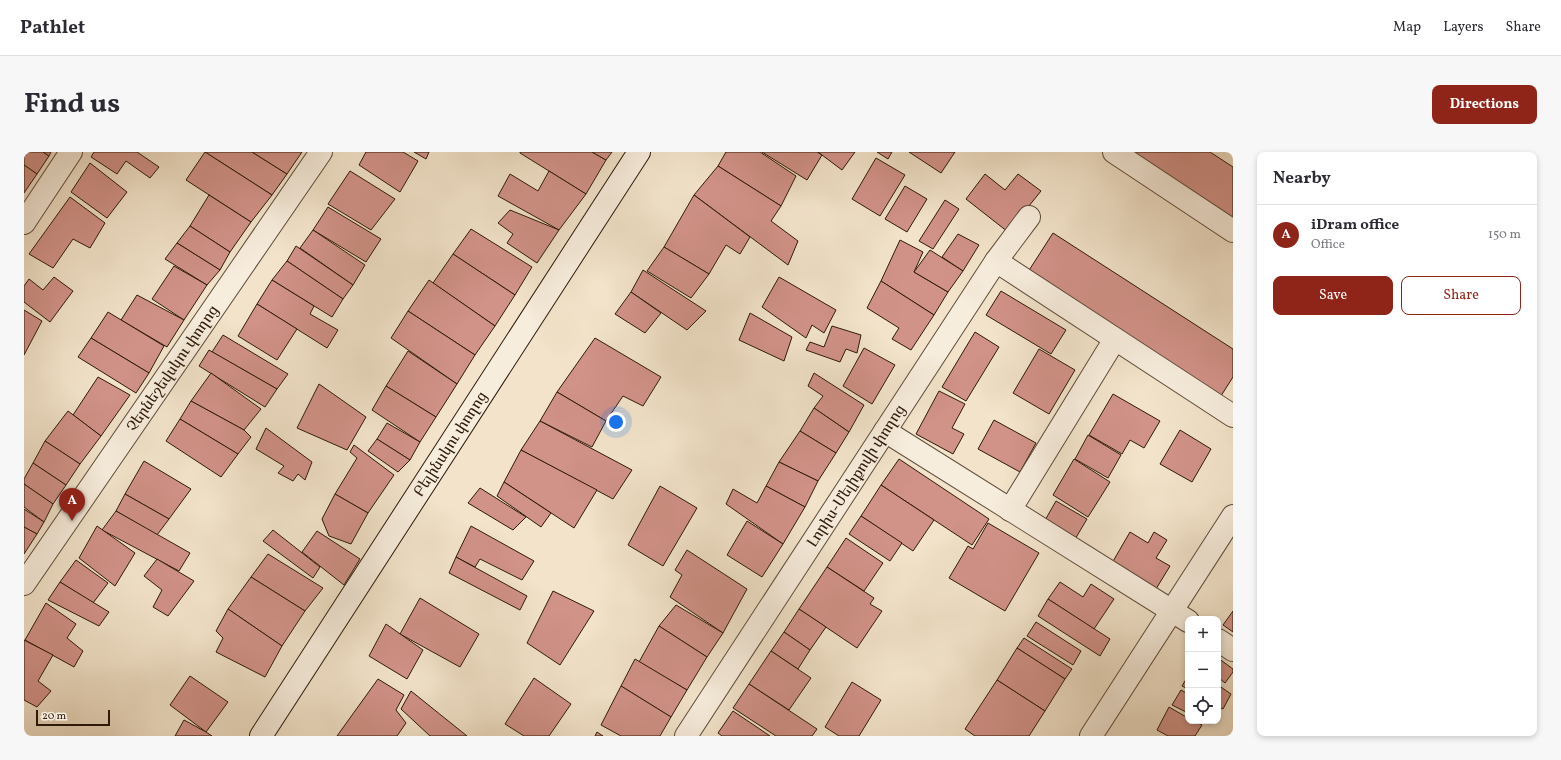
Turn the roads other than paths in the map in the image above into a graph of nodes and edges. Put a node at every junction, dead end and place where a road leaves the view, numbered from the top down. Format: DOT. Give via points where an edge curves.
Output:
graph roads {
  1 [pos="71,152"];
  2 [pos="320,152"];
  3 [pos="638,152"];
  4 [pos="1114,152"];
  5 [pos="1029,217"];
  6 [pos="24,223"];
  7 [pos="1233,231"];
  8 [pos="996,261"];
  9 [pos="1115,338"];
  10 [pos="1233,416"];
  11 [pos="885,431"];
  12 [pos="1010,510"];
  13 [pos="1233,516"];
  14 [pos="24,584"];
  15 [pos="1180,616"];
  16 [pos="1221,642"];
  17 [pos="1233,650"];
  18 [pos="261,736"];
  19 [pos="686,736"];
  20 [pos="1091,736"];
  1 -- 6 [label="street"];
  2 -- 14 [label="street, Չերնեշեվսկու փողոց"];
  3 -- 18 [label="street, Բելինսկու փողոց"];
  4 -- 7 [label="street"];
  5 -- 8 [label="street, Լորիս-Մելիքովի փողոց"];
  8 -- 9 [label="street"];
  8 -- 11 [label="street, Լորիս-Մելիքովի փողոց"];
  9 -- 10 [label="street"];
  9 -- 12 [label="street"];
  11 -- 12 [label="street"];
  11 -- 19 [label="street, Լորիս-Մելիքովի փողոց"];
  12 -- 15 [label="street"];
  13 -- 15 [label="street"];
  15 -- 20 [label="street"];
  16 -- 17 [label="street"];
}
